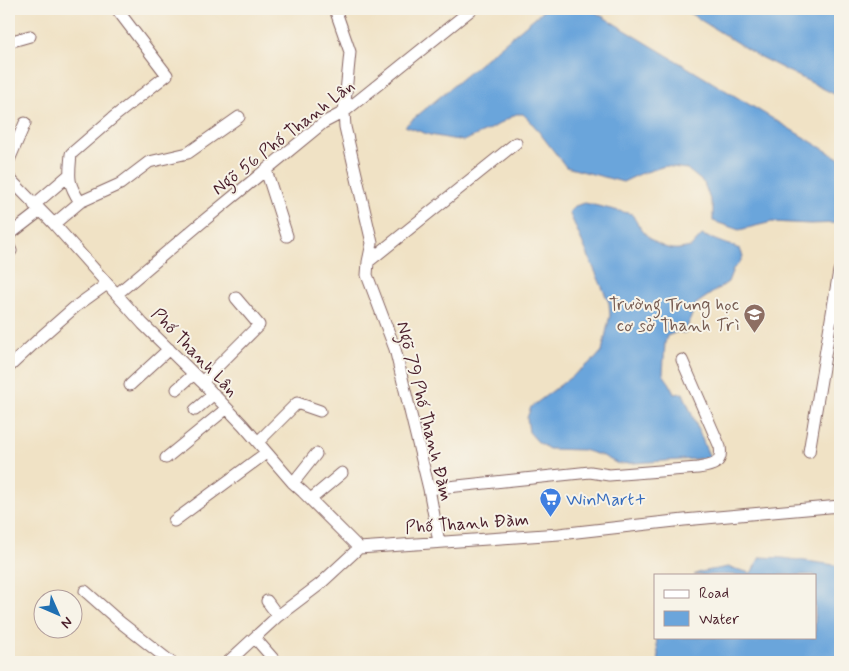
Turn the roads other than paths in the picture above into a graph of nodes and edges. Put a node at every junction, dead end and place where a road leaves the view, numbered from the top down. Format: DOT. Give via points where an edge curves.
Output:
graph roads {
  1 [pos="122,9"];
  2 [pos="334,9"];
  3 [pos="472,9"];
  4 [pos="30,36"];
  5 [pos="9,42"];
  6 [pos="344,112"];
  7 [pos="239,117"];
  8 [pos="25,123"];
  9 [pos="516,144"];
  10 [pos="9,160"];
  11 [pos="266,170"];
  12 [pos="69,175"];
  13 [pos="9,178"];
  14 [pos="80,202"];
  15 [pos="37,208"];
  16 [pos="54,224"];
  17 [pos="9,235"];
  18 [pos="287,236"];
  19 [pos="368,262"];
  20 [pos="840,272"];
  21 [pos="107,284"];
  22 [pos="117,294"];
  23 [pos="236,298"];
  24 [pos="169,349"];
  25 [pos="682,360"];
  26 [pos="9,367"];
  27 [pos="198,378"];
  28 [pos="130,385"];
  29 [pos="177,389"];
  30 [pos="214,394"];
  31 [pos="226,409"];
  32 [pos="195,410"];
  33 [pos="320,411"];
  34 [pos="258,442"];
  35 [pos="809,452"];
  36 [pos="266,453"];
  37 [pos="316,454"];
  38 [pos="166,458"];
  39 [pos="342,474"];
  40 [pos="293,483"];
  41 [pos="429,488"];
  42 [pos="310,499"];
  43 [pos="840,506"];
  44 [pos="174,521"];
  45 [pos="439,542"];
  46 [pos="359,548"];
  47 [pos="85,591"];
  48 [pos="267,601"];
  49 [pos="278,616"];
  50 [pos="255,638"];
  51 [pos="171,662"];
  52 [pos="228,662"];
  53 [pos="276,662"];
  1 -- 12 [label="street" via="119,12 167,75 71,154"];
  2 -- 6 [label="street, Ngõ 79 Phố Thanh Đàm" via="350,52"];
  3 -- 6 [label="street, Ngõ 56 Phố Thanh Lân"];
  4 -- 5 [label="street"];
  6 -- 11 [label="street, Ngõ 56 Phố Thanh Lân" via="323,123"];
  6 -- 19 [label="street, Ngõ 79 Phố Thanh Đàm" via="372,243"];
  7 -- 14 [label="street" via="188,153 149,162 120,184"];
  8 -- 10 [label="street"];
  9 -- 19 [label="street"];
  11 -- 18 [label="street"];
  11 -- 22 [label="street, Ngõ 56 Phố Thanh Lân"];
  12 -- 14 [label="street" via="71,189"];
  12 -- 15 [label="street"];
  13 -- 15 [label="street, Phố Thanh Lân"];
  14 -- 16 [label="street"];
  15 -- 16 [label="street, Phố Thanh Lân"];
  15 -- 17 [label="street"];
  16 -- 21 [label="street, Phố Thanh Lân"];
  19 -- 41 [label="street, Ngõ 79 Phố Thanh Đàm" via="367,275 395,348"];
  20 -- 35 [label="street"];
  21 -- 22 [label="street, Phố Thanh Lân"];
  21 -- 26 [label="street" via="64,317"];
  22 -- 24 [label="street, Phố Thanh Lân"];
  23 -- 27 [label="street" via="259,325"];
  24 -- 27 [label="street, Phố Thanh Lân"];
  24 -- 28 [label="street"];
  25 -- 41 [label="street" via="720,447 720,458 716,464 609,475 590,472"];
  27 -- 29 [label="street"];
  27 -- 30 [label="street, Phố Thanh Lân"];
  30 -- 31 [label="street, Phố Thanh Lân"];
  30 -- 32 [label="street"];
  31 -- 34 [label="street, Phố Thanh Lân"];
  31 -- 38 [label="street"];
  33 -- 34 [label="street" via="297,403"];
  34 -- 36 [label="street, Phố Thanh Lân"];
  36 -- 40 [label="street, Phố Thanh Lân"];
  36 -- 44 [label="street"];
  37 -- 40 [label="street"];
  39 -- 42 [label="street"];
  40 -- 42 [label="street, Phố Thanh Lân"];
  41 -- 45 [label="street, Ngõ 79 Phố Thanh Đàm"];
  42 -- 46 [label="street, Phố Thanh Lân"];
  43 -- 45 [label="street, Phố Thanh Đàm" via="559,534"];
  45 -- 46 [label="street, Phố Thanh Đàm"];
  46 -- 49 [label="street"];
  47 -- 51 [label="street"];
  48 -- 49 [label="street"];
  49 -- 50 [label="street"];
  50 -- 52 [label="street"];
  50 -- 53 [label="street"];
}
